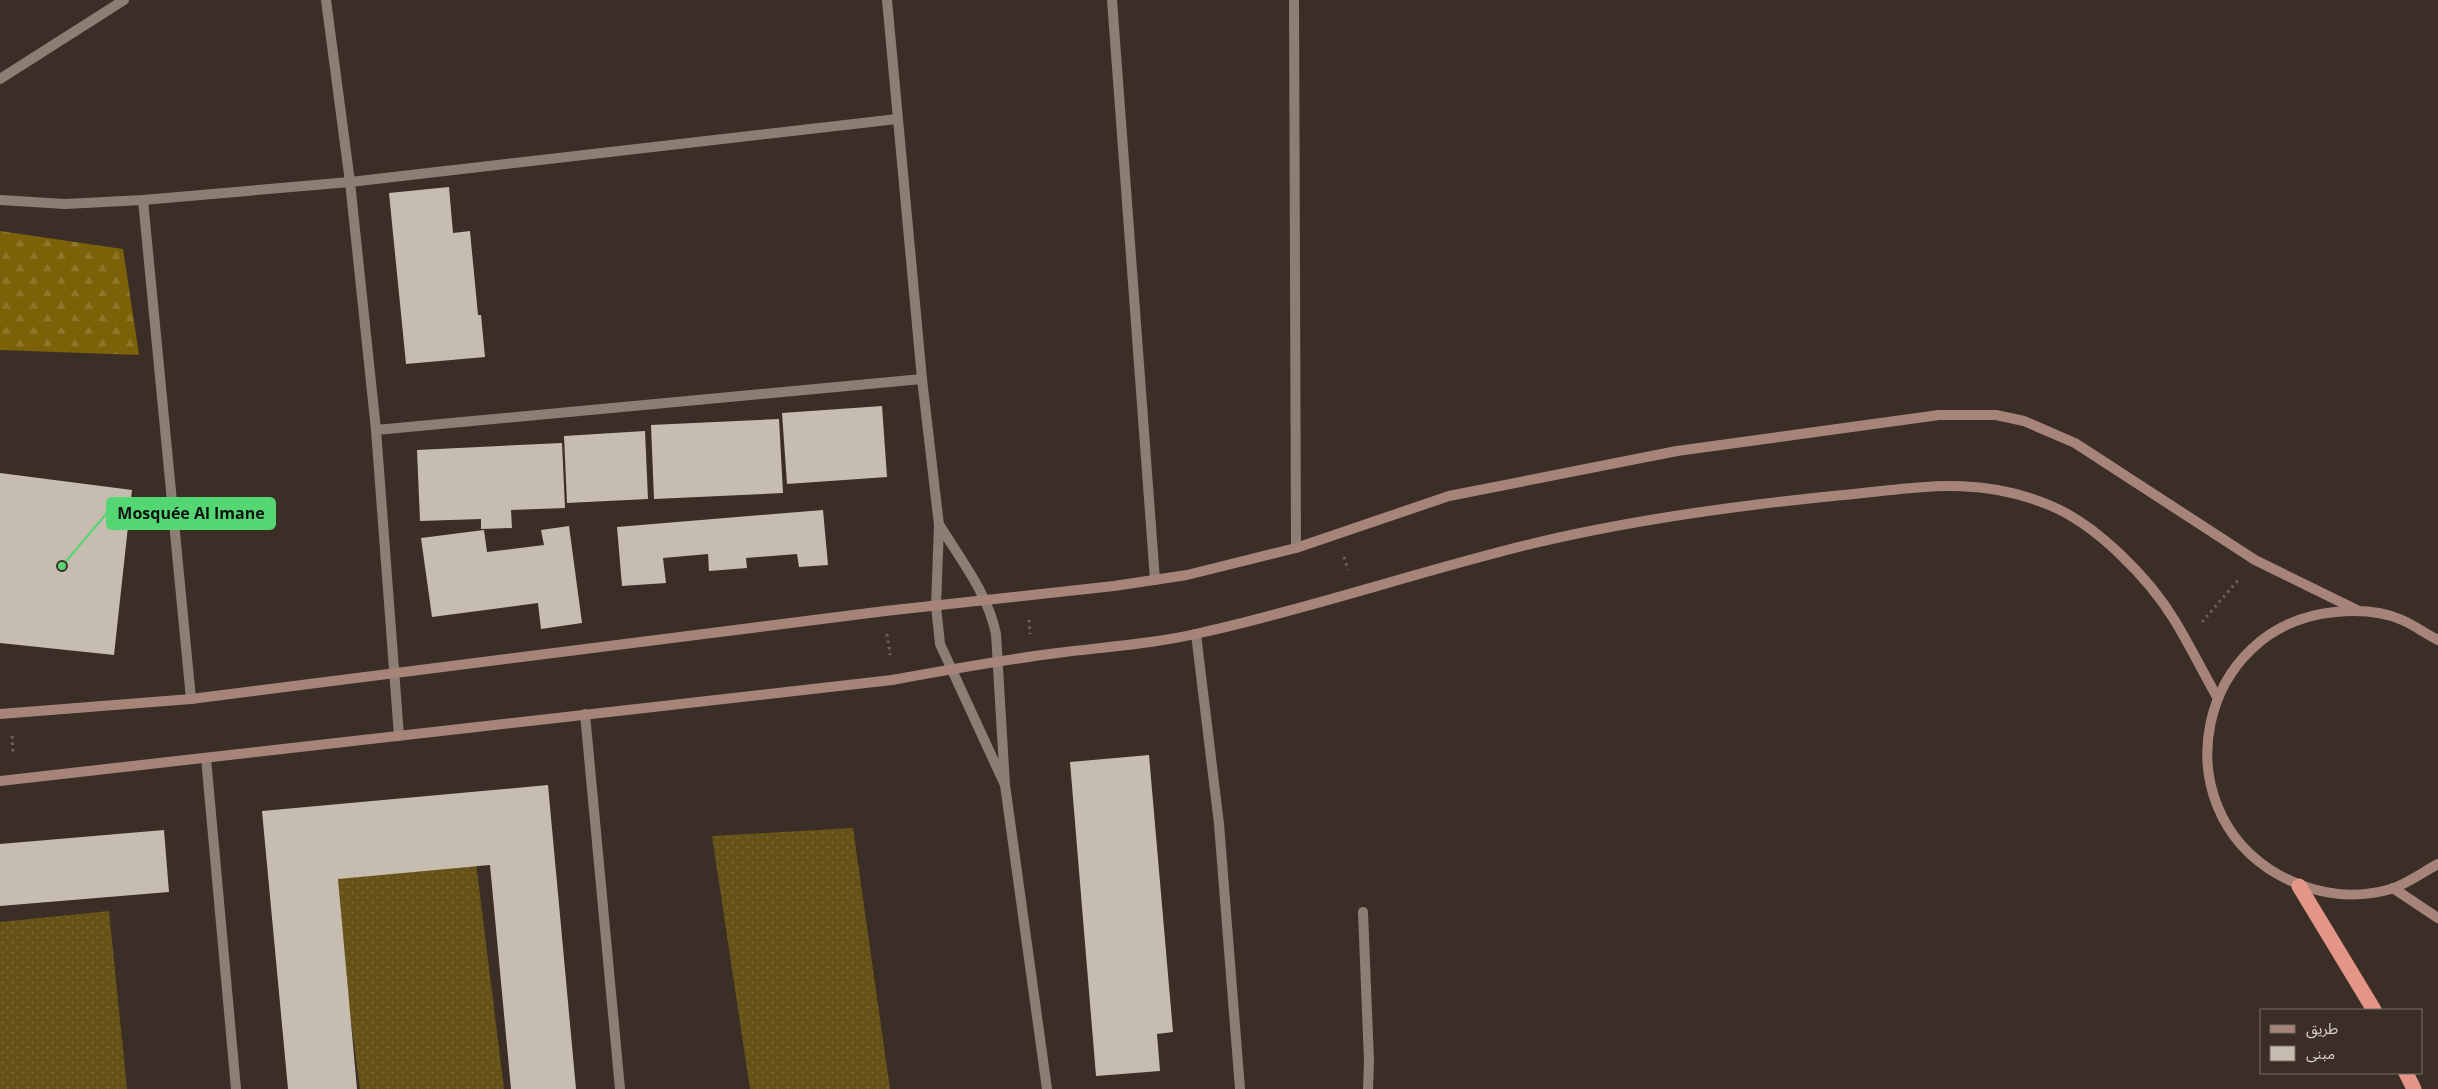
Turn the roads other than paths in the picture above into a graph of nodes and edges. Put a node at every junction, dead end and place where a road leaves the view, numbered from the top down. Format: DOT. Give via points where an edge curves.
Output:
graph roads {
  1 [pos="124,0"];
  2 [pos="326,0"];
  3 [pos="886,0"];
  4 [pos="1112,0"];
  5 [pos="1294,0"];
  6 [pos="0,79"];
  7 [pos="897,119"];
  8 [pos="350,182"];
  9 [pos="0,200"];
  10 [pos="142,200"];
  11 [pos="922,379"];
  12 [pos="376,430"];
  13 [pos="939,525"];
  14 [pos="1296,548"];
  15 [pos="1154,580"];
  16 [pos="986,600"];
  17 [pos="936,606"];
  18 [pos="2357,610"];
  19 [pos="1196,634"];
  20 [pos="2438,640"];
  21 [pos="998,662"];
  22 [pos="952,669"];
  23 [pos="394,674"];
  24 [pos="2217,697"];
  25 [pos="191,699"];
  26 [pos="0,714"];
  27 [pos="584,714"];
  28 [pos="399,736"];
  29 [pos="206,758"];
  30 [pos="0,781"];
  31 [pos="1005,786"];
  32 [pos="2438,864"];
  33 [pos="2299,886"];
  34 [pos="2393,888"];
  35 [pos="1363,912"];
  36 [pos="2438,918"];
  37 [pos="2373,1009"];
  38 [pos="2406,1074"];
  39 [pos="236,1089"];
  40 [pos="620,1089"];
  41 [pos="1047,1089"];
  42 [pos="1240,1089"];
  43 [pos="1368,1089"];
  44 [pos="2414,1089"];
  1 -- 6 [label="street"];
  2 -- 8 [label="street"];
  3 -- 7 [label="street"];
  4 -- 15 [label="street"];
  5 -- 14 [label="street"];
  7 -- 8 [label="street"];
  7 -- 11 [label="street"];
  8 -- 10 [label="street"];
  8 -- 12 [label="street"];
  9 -- 10 [label="street" via="65,204"];
  10 -- 25 [label="street"];
  11 -- 12 [label="street"];
  11 -- 13 [label="street"];
  12 -- 23 [label="street"];
  13 -- 16 [label="street"];
  13 -- 17 [label="street"];
  14 -- 15 [label="street" via="1215,569"];
  14 -- 18 [label="street" via="1449,496 1677,451 1939,414 1968,413 2024,421 2075,443 2255,560"];
  15 -- 16 [label="street"];
  16 -- 17 [label="street"];
  16 -- 21 [label="street" via="994,625"];
  17 -- 22 [label="street" via="940,644"];
  17 -- 23 [label="street"];
  18 -- 20 [label="street" via="2401,619"];
  18 -- 24 [label="street" via="2313,614 2273,632 2240,660"];
  19 -- 21 [label="street"];
  19 -- 24 [label="street" via="1354,594 1445,566 1626,524 1809,498 1956,484 1985,486 2020,494 2053,506 2084,524 2118,552 2148,584 2175,620"];
  19 -- 42 [label="street" via="1219,824"];
  21 -- 22 [label="street"];
  21 -- 31 [label="street"];
  22 -- 27 [label="street" via="892,680"];
  22 -- 31 [label="street"];
  23 -- 25 [label="street"];
  23 -- 28 [label="street"];
  24 -- 33 [label="street" via="2206,742 2211,787 2225,821 2259,864"];
  25 -- 26 [label="street"];
  27 -- 28 [label="street"];
  27 -- 40 [label="street"];
  28 -- 29 [label="street"];
  29 -- 30 [label="street"];
  29 -- 39 [label="street"];
  31 -- 41 [label="street"];
  32 -- 34 [label="street"];
  33 -- 34 [label="street" via="2330,894 2362,894"];
  33 -- 37 [label="highway"];
  34 -- 36 [label="street"];
  35 -- 43 [label="street"];
  38 -- 44 [label="highway"];
}
